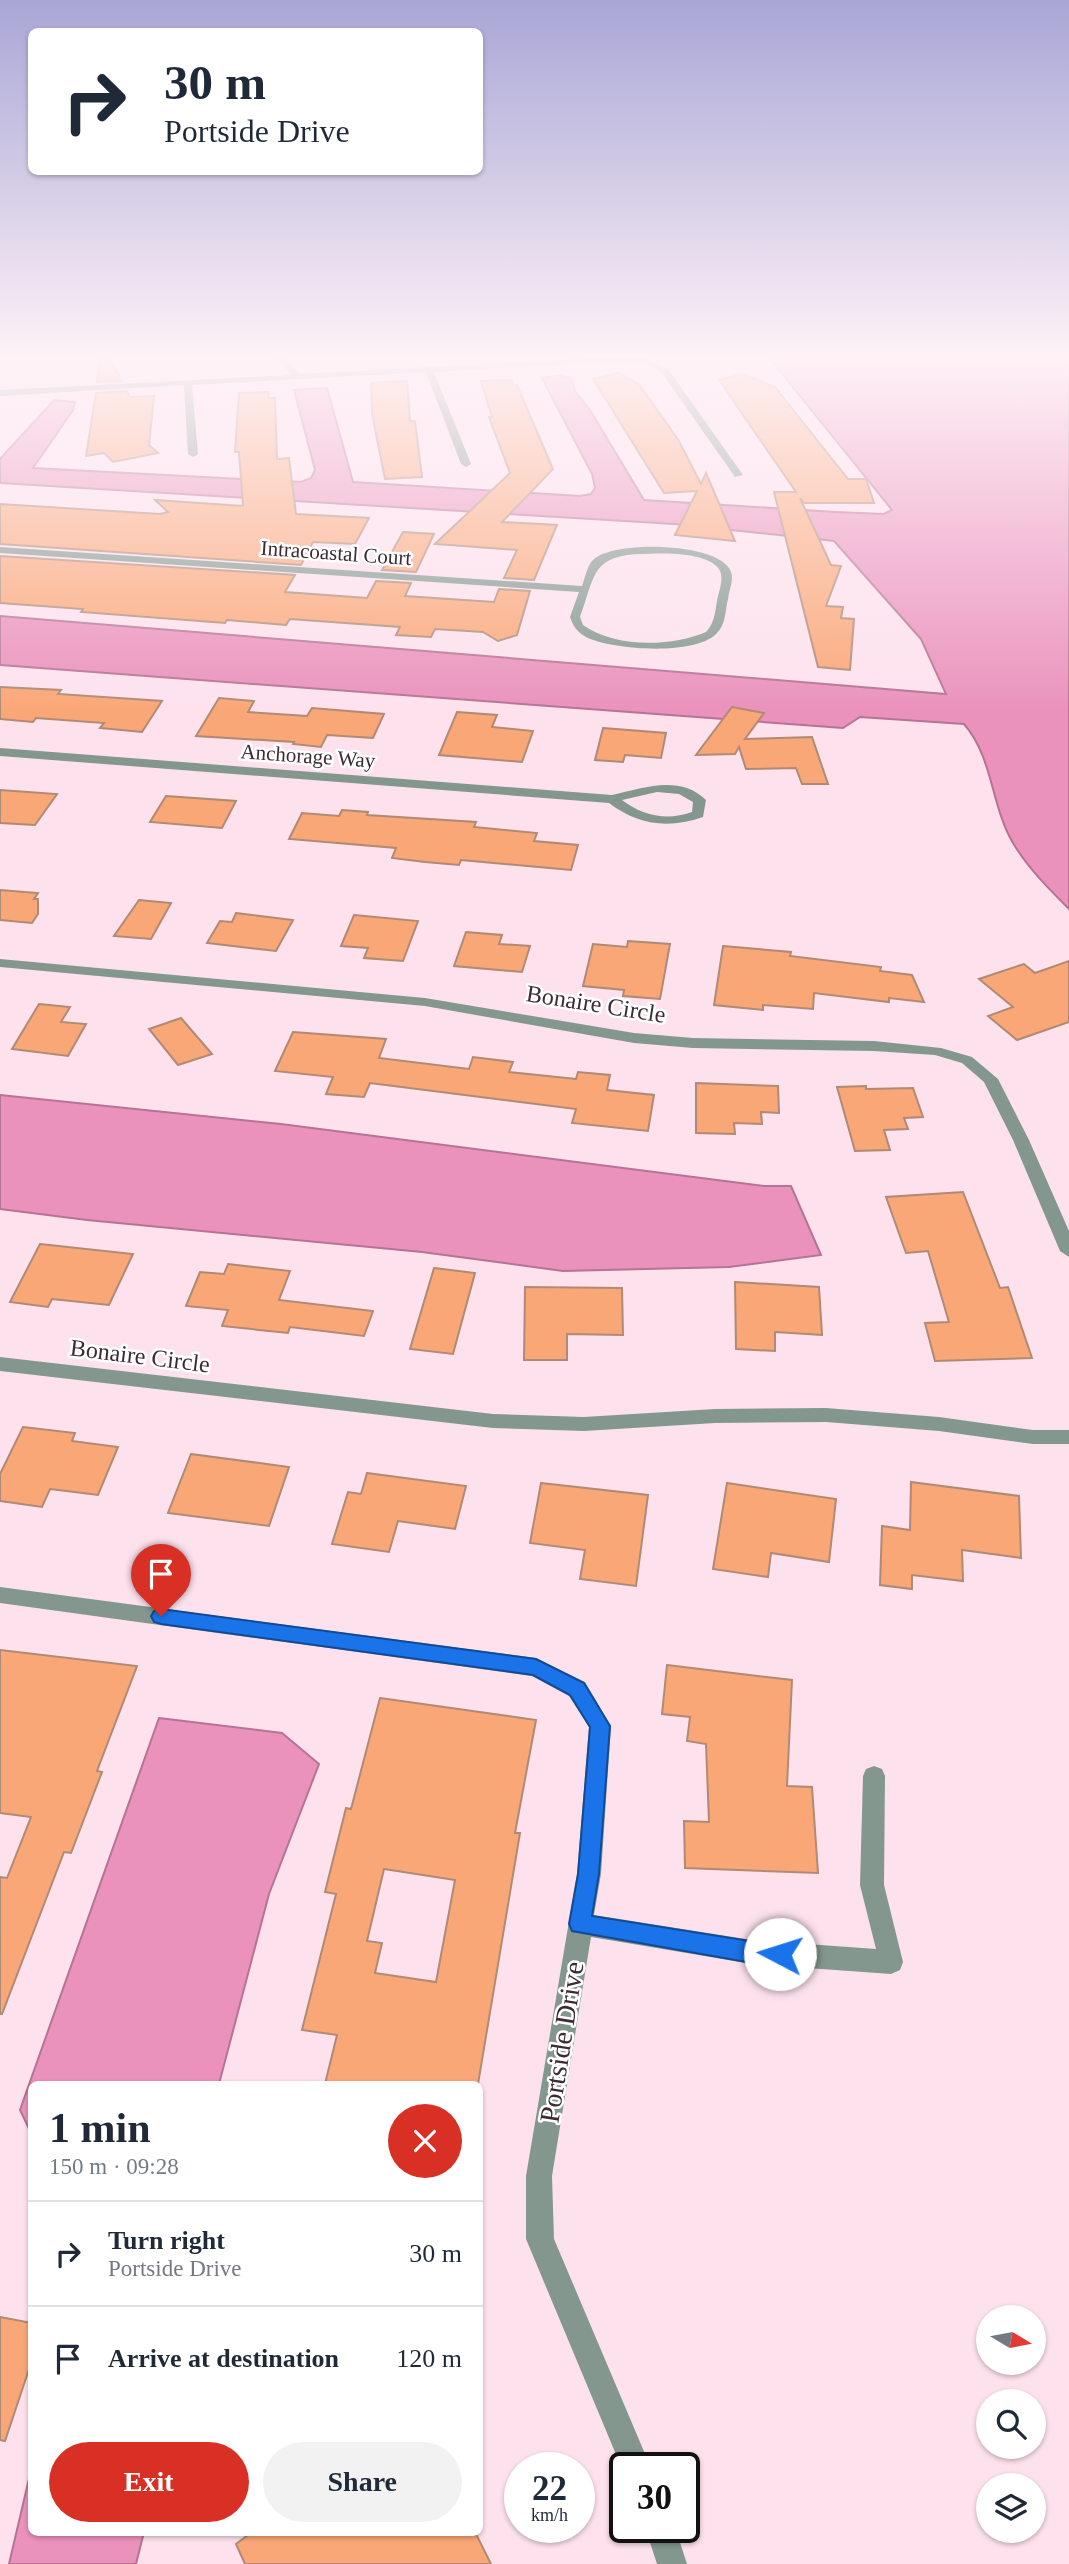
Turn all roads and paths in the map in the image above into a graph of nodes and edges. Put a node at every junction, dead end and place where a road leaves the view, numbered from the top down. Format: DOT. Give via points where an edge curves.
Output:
graph roads {
  1 [pos="0,550"];
  2 [pos="585,589"];
  3 [pos="0,752"];
  4 [pos="612,799"];
  5 [pos="0,963"];
  6 [pos="1069,1251"];
  7 [pos="0,1364"];
  8 [pos="1069,1437"];
  9 [pos="0,1595"];
  10 [pos="874,1776"];
  11 [pos="579,1924"];
  12 [pos="629,2452"];
  13 [pos="665,2543"];
  14 [pos="672,2564"];
  1 -- 2 [label="street, Intracoastal Court"];
  2 -- 2 [label="street" via="575,617 579,628 612,641 680,644 713,632 727,576 724,567 702,556 630,551 596,562"];
  3 -- 4 [label="street, Anchorage Way"];
  4 -- 4 [label="street, Anchorage Way" via="626,811 651,821 679,822 698,814 701,800 682,790 657,788"];
  5 -- 6 [label="street, Bonaire Circle" via="451,1005 634,1038 936,1051 967,1060 990,1079"];
  7 -- 8 [label="street, Bonaire Circle" via="493,1421 584,1424 827,1415"];
  9 -- 11 [label="street, Portside Drive" via="536,1667 577,1689 600,1726 589,1874"];
  10 -- 11 [label="street" via="872,1885 891,1962 752,1952"];
  11 -- 12 [label="street, Portside Drive" via="539,2176 540,2239"];
  13 -- 14 [label="street"];
}
